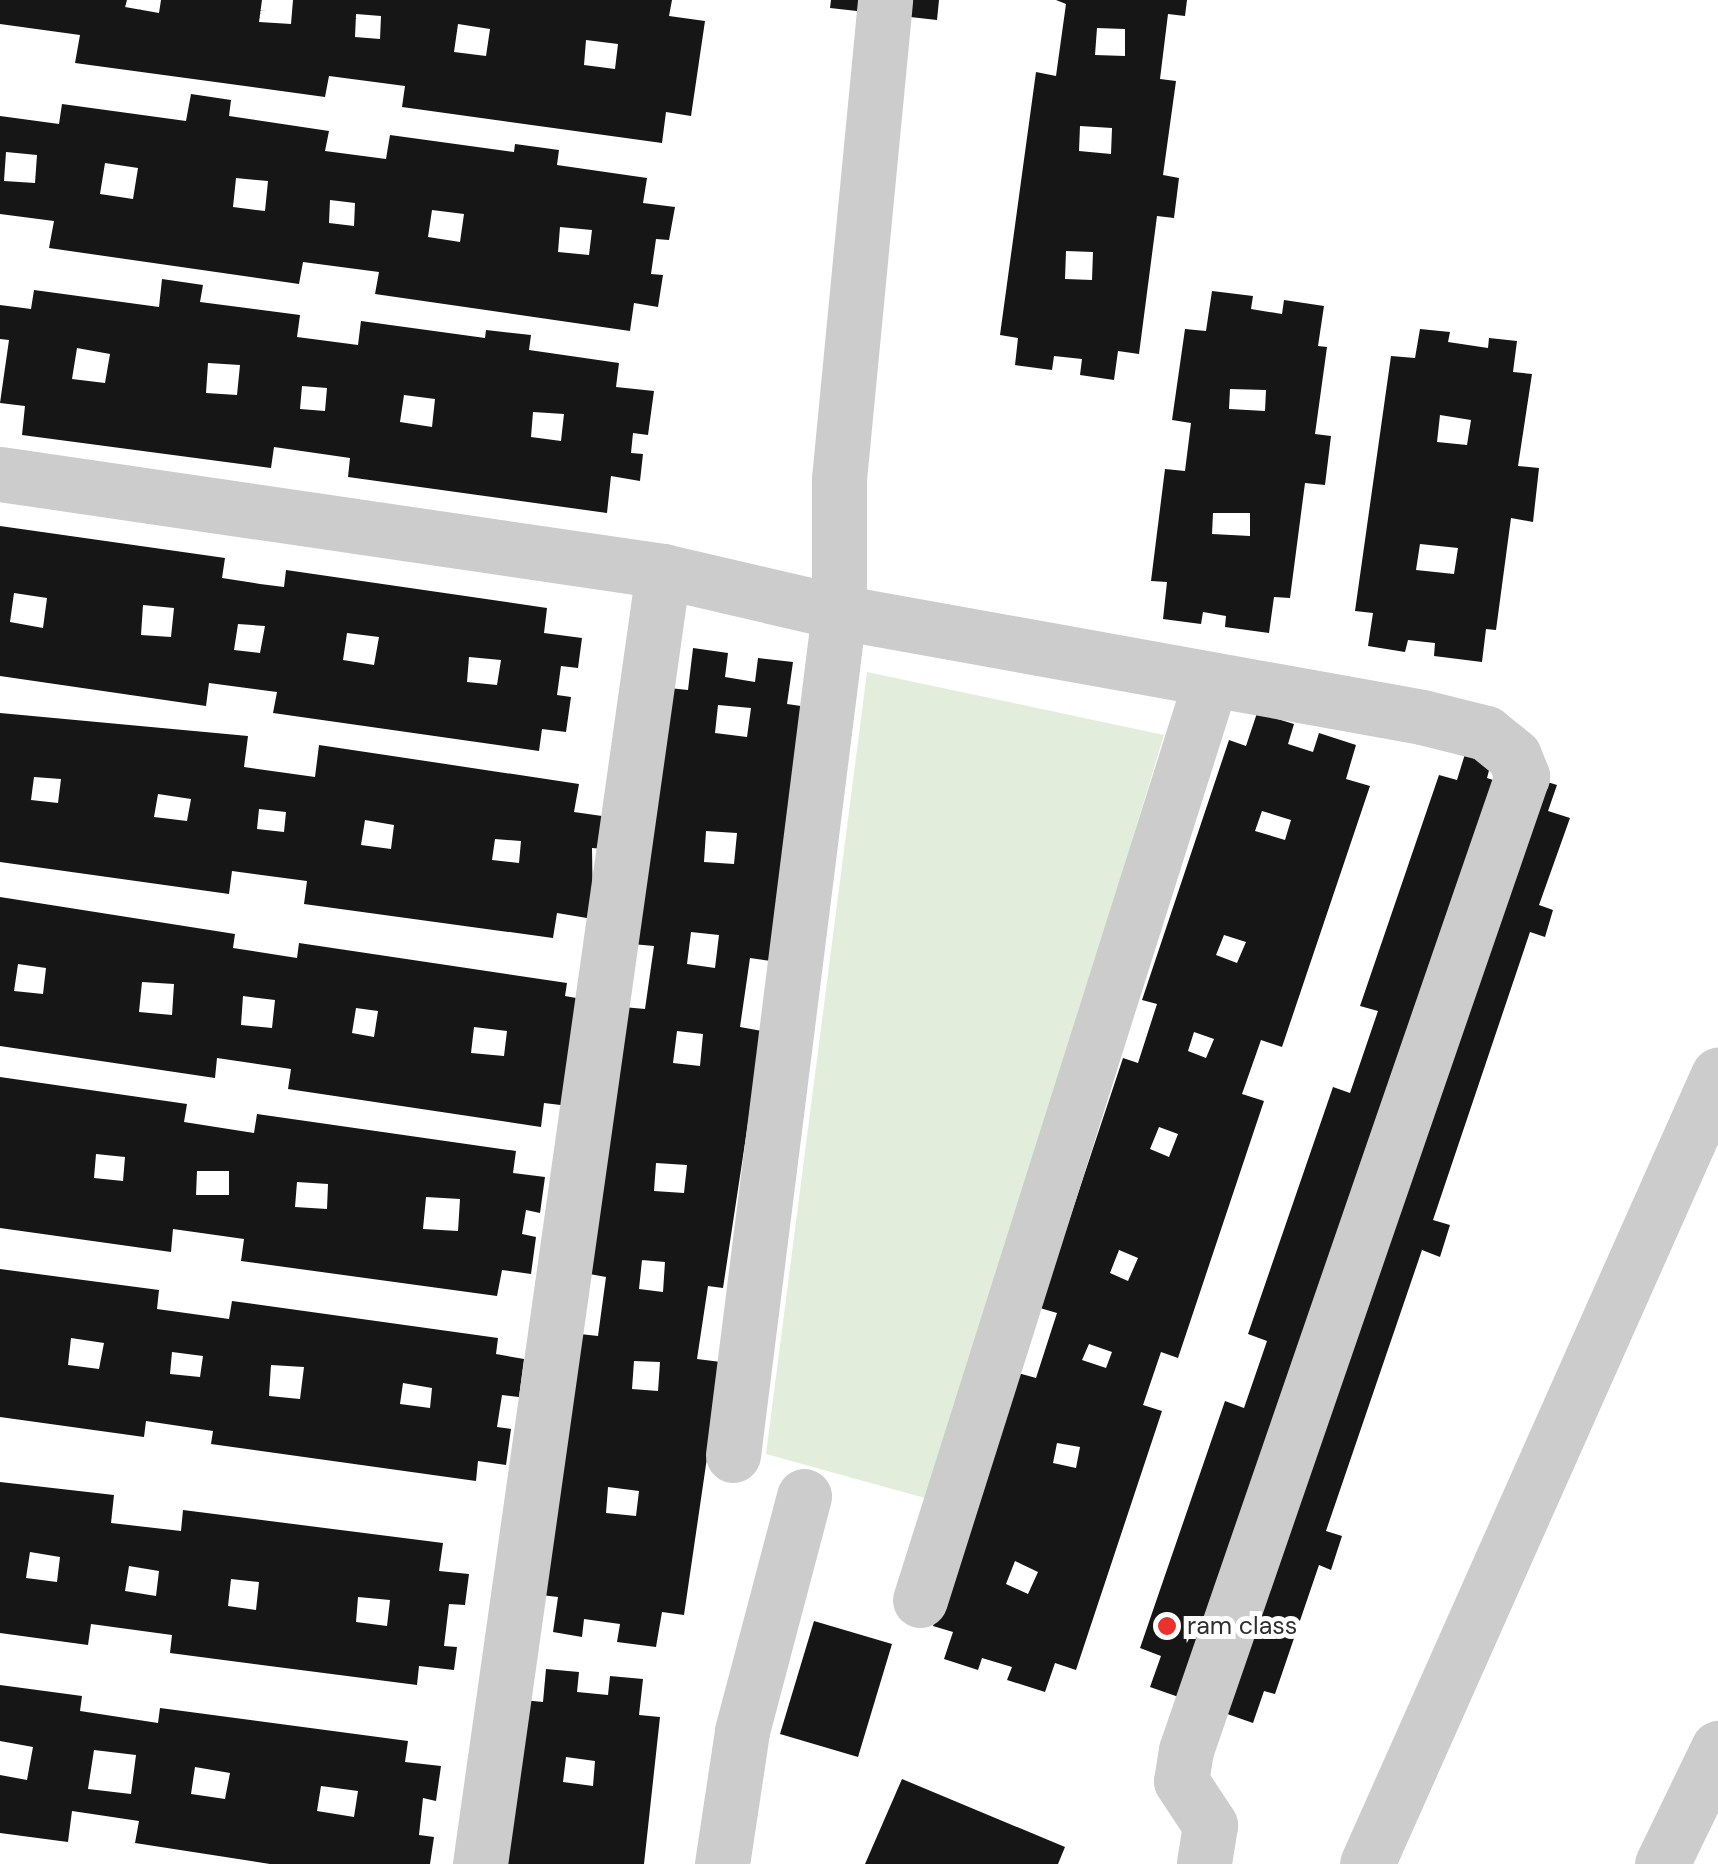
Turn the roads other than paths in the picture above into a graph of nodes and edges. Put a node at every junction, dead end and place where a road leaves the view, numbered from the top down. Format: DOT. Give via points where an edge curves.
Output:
graph roads {
  1 [pos="885,0"];
  2 [pos="0,474"];
  3 [pos="662,571"];
  4 [pos="839,612"];
  5 [pos="1211,680"];
  6 [pos="1718,1076"];
  7 [pos="733,1455"];
  8 [pos="804,1496"];
  9 [pos="920,1600"];
  10 [pos="1718,1748"];
  11 [pos="480,1864"];
  12 [pos="722,1864"];
  13 [pos="1204,1864"];
  14 [pos="1366,1864"];
  15 [pos="1662,1864"];
  1 -- 4 [label="street" via="839,480"];
  2 -- 3 [label="street"];
  3 -- 4 [label="street"];
  3 -- 11 [label="street"];
  4 -- 5 [label="street"];
  4 -- 7 [label="street"];
  5 -- 9 [label="street"];
  5 -- 13 [label="street" via="1486,734 1514,756 1522,776 1186,1750 1181,1781 1210,1824"];
  6 -- 14 [label="street"];
  8 -- 12 [label="street" via="742,1731"];
  10 -- 15 [label="street"];
}
